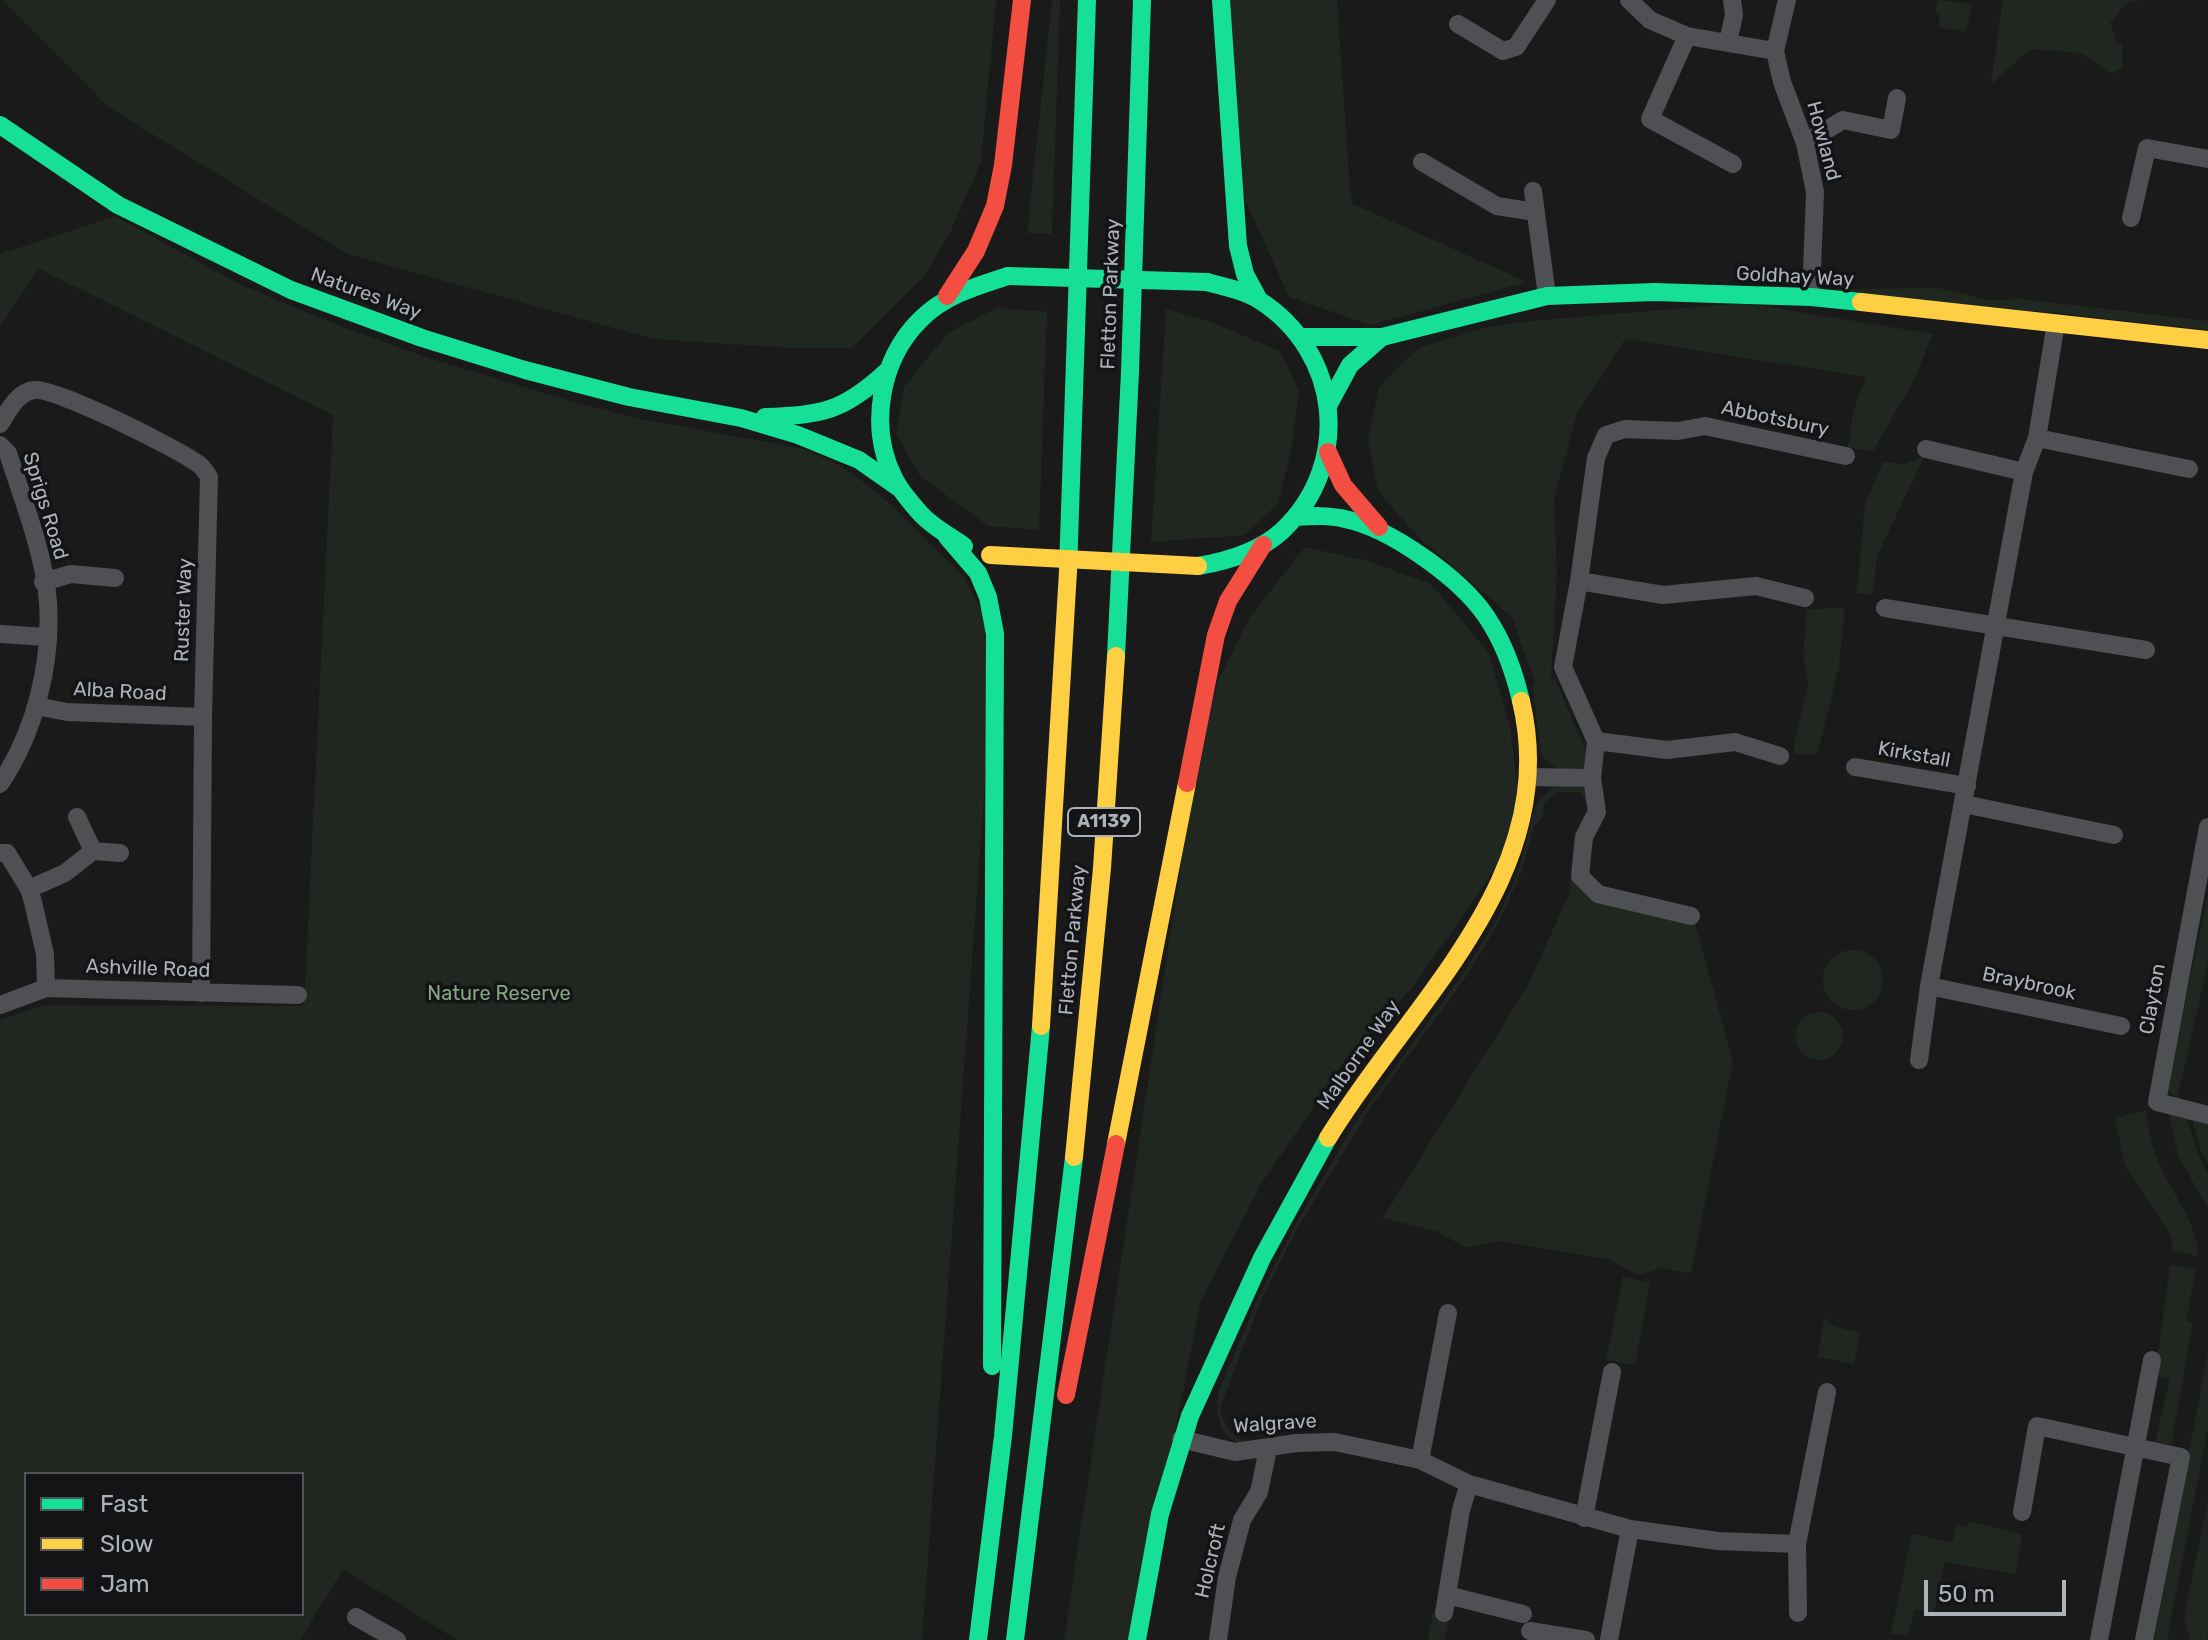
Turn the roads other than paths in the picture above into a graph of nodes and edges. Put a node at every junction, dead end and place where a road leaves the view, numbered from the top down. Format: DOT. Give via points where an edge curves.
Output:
graph roads {
  1 [pos="1022,0"];
  2 [pos="1087,0"];
  3 [pos="1142,0"];
  4 [pos="1221,0"];
  5 [pos="1629,0"];
  6 [pos="1732,0"];
  7 [pos="1787,0"];
  8 [pos="1541,2"];
  9 [pos="1458,24"];
  10 [pos="1687,36"];
  11 [pos="1728,42"];
  12 [pos="1775,51"];
  13 [pos="1897,98"];
  14 [pos="3,133"];
  15 [pos="1805,143"];
  16 [pos="2208,159"];
  17 [pos="1422,162"];
  18 [pos="1733,164"];
  19 [pos="1533,191"];
  20 [pos="1535,212"];
  21 [pos="2131,218"];
  22 [pos="947,296"];
  23 [pos="1547,296"];
  24 [pos="1811,297"];
  25 [pos="1259,300"];
  26 [pos="2056,323"];
  27 [pos="1302,337"];
  28 [pos="1382,337"];
  29 [pos="2208,340"];
  30 [pos="888,371"];
  31 [pos="1329,404"];
  32 [pos="741,418"];
  33 [pos="0,424"];
  34 [pos="2037,438"];
  35 [pos="0,445"];
  36 [pos="1926,449"];
  37 [pos="1328,452"];
  38 [pos="1846,456"];
  39 [pos="2189,469"];
  40 [pos="2024,472"];
  41 [pos="899,488"];
  42 [pos="1296,517"];
  43 [pos="947,537"];
  44 [pos="1390,537"];
  45 [pos="1263,545"];
  46 [pos="115,578"];
  47 [pos="1579,581"];
  48 [pos="43,582"];
  49 [pos="1805,598"];
  50 [pos="1885,608"];
  51 [pos="1997,624"];
  52 [pos="0,634"];
  53 [pos="46,637"];
  54 [pos="2146,650"];
  55 [pos="36,706"];
  56 [pos="203,717"];
  57 [pos="1596,741"];
  58 [pos="1780,756"];
  59 [pos="1855,767"];
  60 [pos="1528,777"];
  61 [pos="1592,778"];
  62 [pos="0,784"];
  63 [pos="1966,795"];
  64 [pos="77,817"];
  65 [pos="2208,827"];
  66 [pos="2114,835"];
  67 [pos="93,851"];
  68 [pos="2205,852"];
  69 [pos="0,853"];
  70 [pos="120,853"];
  71 [pos="29,889"];
  72 [pos="1691,916"];
  73 [pos="1929,986"];
  74 [pos="46,988"];
  75 [pos="201,993"];
  76 [pos="298,995"];
  77 [pos="0,1005"];
  78 [pos="2121,1026"];
  79 [pos="1919,1060"];
  80 [pos="2208,1115"];
  81 [pos="1448,1313"];
  82 [pos="2152,1360"];
  83 [pos="1612,1372"];
  84 [pos="1827,1392"];
  85 [pos="1181,1439"];
  86 [pos="2136,1448"];
  87 [pos="1268,1449"];
  88 [pos="1420,1460"];
  89 [pos="1469,1484"];
  90 [pos="2022,1512"];
  91 [pos="1584,1518"];
  92 [pos="1630,1529"];
  93 [pos="992,1537"];
  94 [pos="1797,1544"];
  95 [pos="1798,1613"];
  96 [pos="356,1617"];
  97 [pos="397,1640"];
  98 [pos="978,1640"];
  99 [pos="1016,1640"];
  100 [pos="1137,1640"];
  101 [pos="1218,1640"];
  102 [pos="1586,1640"];
  103 [pos="1609,1640"];
  104 [pos="2099,1640"];
  105 [pos="2144,1640"];
  1 -- 22 [label="main road" via="995,206 976,251"];
  2 -- 93 [label="main road, Fletton Parkway / A1139" via="1079,344 1044,990"];
  3 -- 99 [label="main road, Fletton Parkway / A1139" via="1118,629 1092,988"];
  4 -- 25 [label="main road" via="1238,246"];
  5 -- 10 [label="street" via="1650,20"];
  6 -- 11 [label="street"];
  7 -- 12 [label="street, Howland"];
  8 -- 9 [label="street" via="1516,47 1503,51"];
  10 -- 11 [label="street"];
  10 -- 18 [label="street" via="1650,119"];
  11 -- 12 [label="street"];
  12 -- 15 [label="street, Howland"];
  13 -- 15 [label="street" via="1891,130 1843,120"];
  14 -- 32 [label="main road, Natures Way" via="118,205 291,290 525,370"];
  15 -- 24 [label="street, Howland" via="1815,192"];
  16 -- 21 [label="street" via="2147,148"];
  17 -- 20 [label="street" via="1497,206"];
  19 -- 20 [label="street"];
  20 -- 23 [label="street"];
  22 -- 25 [label="main road, bridge" via="1008,276 1207,282"];
  22 -- 30 [label="main road" via="911,328"];
  23 -- 24 [label="main road, Goldhay Way" via="1654,292"];
  23 -- 28 [label="main road, Goldhay Way"];
  24 -- 26 [label="main road, Goldhay Way"];
  25 -- 27 [label="main road"];
  26 -- 29 [label="main road, Goldhay Way"];
  26 -- 34 [label="street"];
  27 -- 28 [label="main road, Goldhay Way"];
  27 -- 31 [label="main road"];
  28 -- 31 [label="main road, Goldhay Way" via="1340,376"];
  30 -- 32 [label="main road, Natures Way" via="861,396 829,413"];
  30 -- 41 [label="main road" via="881,430"];
  31 -- 37 [label="main road"];
  32 -- 41 [label="main road, Natures Way" via="828,446"];
  33 -- 56 [label="street, Ruster Way" via="15,401 32,390 55,393 200,464 209,477"];
  34 -- 39 [label="street"];
  34 -- 40 [label="street"];
  35 -- 48 [label="street, Sprigs Road" via="8,453"];
  36 -- 40 [label="street"];
  37 -- 42 [label="main road" via="1316,486"];
  37 -- 44 [label="main road, Malborne Way" via="1343,485"];
  38 -- 47 [label="street, Abbotsbury" via="1705,426 1625,429 1606,435 1596,458"];
  40 -- 51 [label="street"];
  41 -- 43 [label="main road"];
  42 -- 44 [label="main road, Malborne Way" via="1326,514 1358,521"];
  42 -- 45 [label="main road"];
  43 -- 45 [label="main road, bridge" via="990,555 1198,566 1243,556"];
  43 -- 93 [label="main road" via="978,573 995,634"];
  44 -- 60 [label="main road, Malborne Way" via="1463,591 1501,641 1523,710"];
  45 -- 99 [label="main road" via="1228,601 1216,635"];
  46 -- 48 [label="street, Sprigs Road" via="71,574"];
  47 -- 49 [label="street" via="1663,595 1756,586"];
  47 -- 57 [label="street, Abbotsbury" via="1563,667"];
  48 -- 53 [label="street, Sprigs Road"];
  50 -- 51 [label="street"];
  51 -- 54 [label="street"];
  51 -- 63 [label="street"];
  52 -- 53 [label="street"];
  53 -- 55 [label="street, Sprigs Road"];
  55 -- 56 [label="street, Alba Road"];
  55 -- 62 [label="street, Sprigs Road"];
  56 -- 75 [label="street, Ruster Way"];
  57 -- 58 [label="street" via="1667,750 1735,742"];
  57 -- 61 [label="street"];
  59 -- 63 [label="street, Kirkstall"];
  60 -- 61 [label="street"];
  60 -- 85 [label="main road, Malborne Way" via="1525,811 1498,884 1444,974 1372,1071 1301,1184 1271,1237"];
  61 -- 72 [label="street" via="1597,812 1584,837 1580,876 1598,894"];
  63 -- 66 [label="street"];
  63 -- 73 [label="street"];
  64 -- 67 [label="street"];
  65 -- 68 [label="street, Clayton"];
  67 -- 70 [label="street"];
  67 -- 71 [label="street" via="65,873"];
  68 -- 80 [label="street, Clayton" via="2157,1102"];
  69 -- 71 [label="street" via="7,853"];
  71 -- 74 [label="street" via="45,954"];
  73 -- 78 [label="street, Braybrook"];
  73 -- 79 [label="street"];
  74 -- 75 [label="street, Ashville Road"];
  74 -- 77 [label="street, Ashville Road"];
  75 -- 76 [label="street, Ashville Road"];
  81 -- 88 [label="street"];
  82 -- 86 [label="street"];
  83 -- 91 [label="street"];
  84 -- 94 [label="street"];
  85 -- 87 [label="street, Walgrave" via="1235,1452"];
  85 -- 100 [label="main road, Malborne Way" via="1144,1587"];
  86 -- 90 [label="street" via="2037,1426"];
  86 -- 104 [label="street"];
  86 -- 105 [label="street" via="2181,1457"];
  87 -- 88 [label="street, Walgrave" via="1335,1442"];
  87 -- 101 [label="street, Holcroft" via="1259,1492 1242,1520 1227,1577"];
  88 -- 89 [label="street, Walgrave"];
  89 -- 91 [label="street, Walgrave"];
  89 -- 102 [label="street" via="1445,1604"];
  91 -- 92 [label="street, Walgrave"];
  92 -- 94 [label="street, Walgrave" via="1718,1541"];
  92 -- 103 [label="street"];
  93 -- 98 [label="main road, Fletton Parkway / A1139"];
  94 -- 95 [label="street"];
  96 -- 97 [label="street"];
}
